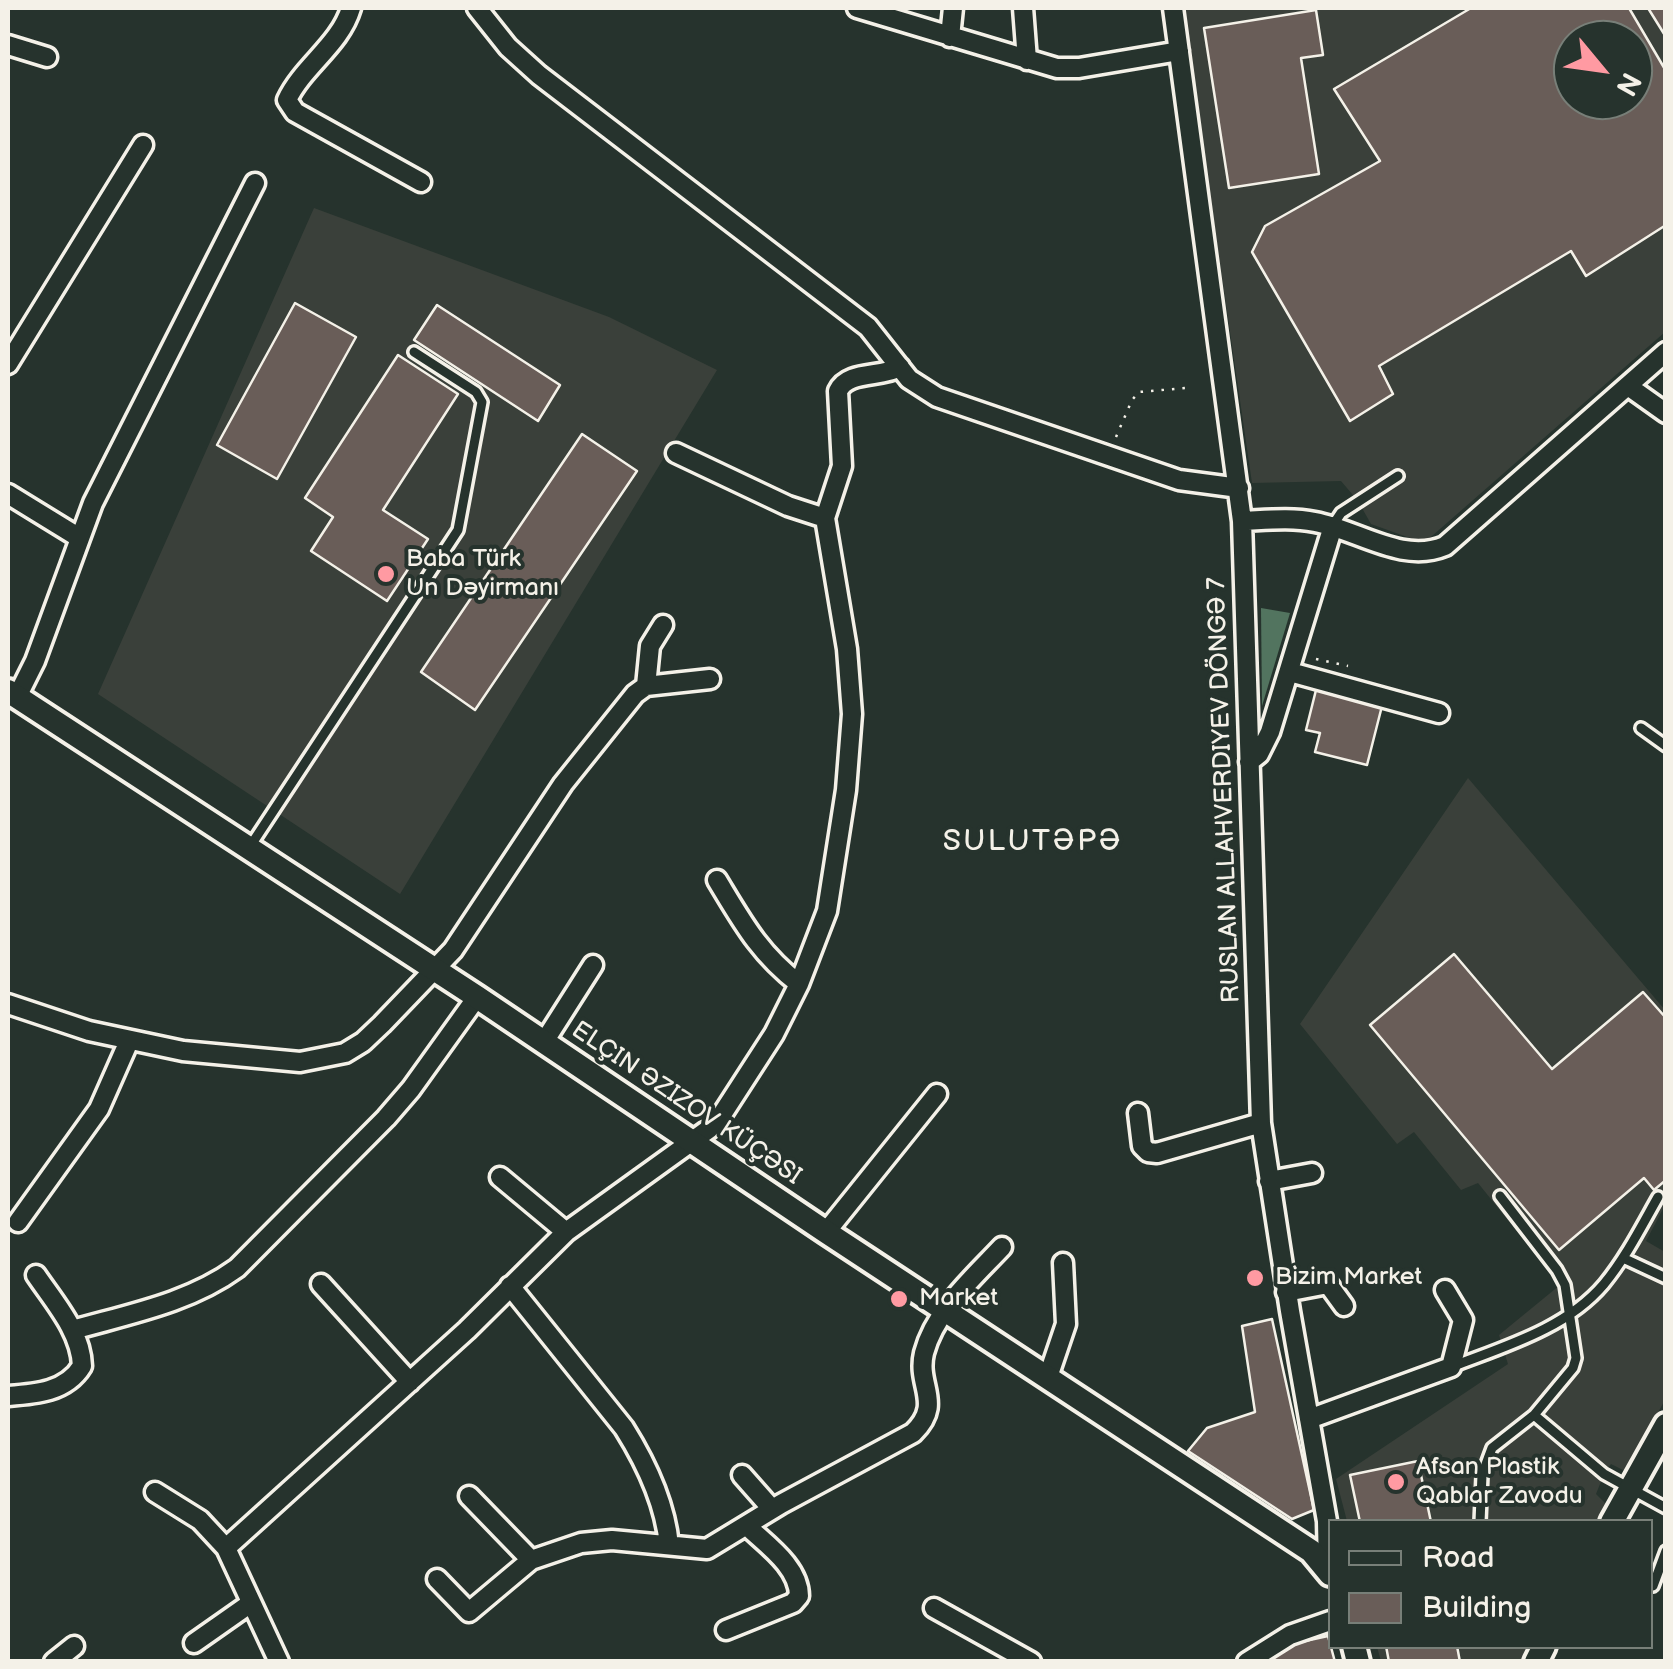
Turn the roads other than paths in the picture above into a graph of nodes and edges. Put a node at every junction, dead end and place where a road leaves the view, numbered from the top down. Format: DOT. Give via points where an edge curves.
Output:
graph roads {
  1 [pos="351,8"];
  2 [pos="477,8"];
  3 [pos="857,8"];
  4 [pos="952,8"];
  5 [pos="1023,8"];
  6 [pos="1173,8"];
  7 [pos="950,37"];
  8 [pos="8,44"];
  9 [pos="1178,51"];
  10 [pos="47,57"];
  11 [pos="1027,60"];
  12 [pos="143,145"];
  13 [pos="421,182"];
  14 [pos="256,183"];
  15 [pos="414,352"];
  16 [pos="1666,352"];
  17 [pos="8,364"];
  18 [pos="900,367"];
  19 [pos="1628,386"];
  20 [pos="1666,414"];
  21 [pos="676,452"];
  22 [pos="1398,476"];
  23 [pos="1239,488"];
  24 [pos="8,494"];
  25 [pos="824,518"];
  26 [pos="1242,520"];
  27 [pos="1332,526"];
  28 [pos="78,537"];
  29 [pos="664,625"];
  30 [pos="1293,663"];
  31 [pos="710,679"];
  32 [pos="646,686"];
  33 [pos="12,694"];
  34 [pos="1439,714"];
  35 [pos="1641,728"];
  36 [pos="1666,746"];
  37 [pos="1249,762"];
  38 [pos="249,848"];
  39 [pos="717,880"];
  40 [pos="593,965"];
  41 [pos="436,970"];
  42 [pos="799,984"];
  43 [pos="477,997"];
  44 [pos="8,1004"];
  45 [pos="129,1041"];
  46 [pos="544,1042"];
  47 [pos="937,1094"];
  48 [pos="1138,1112"];
  49 [pos="1261,1123"];
  50 [pos="694,1142"];
  51 [pos="1312,1174"];
  52 [pos="500,1177"];
  53 [pos="1269,1181"];
  54 [pos="1500,1196"];
  55 [pos="1658,1197"];
  56 [pos="18,1222"];
  57 [pos="566,1232"];
  58 [pos="826,1232"];
  59 [pos="1002,1247"];
  60 [pos="1623,1258"];
  61 [pos="1063,1264"];
  62 [pos="36,1275"];
  63 [pos="1666,1278"];
  64 [pos="321,1284"];
  65 [pos="510,1286"];
  66 [pos="1446,1290"];
  67 [pos="1286,1292"];
  68 [pos="1344,1306"];
  69 [pos="946,1310"];
  70 [pos="1570,1314"];
  71 [pos="73,1330"];
  72 [pos="1451,1366"];
  73 [pos="1048,1377"];
  74 [pos="410,1382"];
  75 [pos="8,1396"];
  76 [pos="1534,1415"];
  77 [pos="1309,1419"];
  78 [pos="1666,1425"];
  79 [pos="742,1475"];
  80 [pos="1630,1488"];
  81 [pos="155,1492"];
  82 [pos="469,1496"];
  83 [pos="1666,1508"];
  84 [pos="772,1509"];
  85 [pos="1480,1519"];
  86 [pos="1614,1519"];
  87 [pos="1328,1521"];
  88 [pos="748,1526"];
  89 [pos="669,1545"];
  90 [pos="226,1548"];
  91 [pos="1666,1551"];
  92 [pos="531,1560"];
  93 [pos="1328,1569"];
  94 [pos="437,1579"];
  95 [pos="1653,1586"];
  96 [pos="251,1603"];
  97 [pos="934,1608"];
  98 [pos="1328,1622"];
  99 [pos="726,1630"];
  100 [pos="194,1643"];
  101 [pos="74,1646"];
  102 [pos="54,1662"];
  103 [pos="278,1662"];
  104 [pos="1031,1662"];
  105 [pos="1247,1662"];
  1 -- 13 [label="street" via="341,32 287,100 295,112"];
  2 -- 18 [label="street" via="539,75 868,327"];
  3 -- 7 [label="street"];
  4 -- 7 [label="street"];
  5 -- 11 [label="street"];
  6 -- 9 [label="street, RUSLAN ALLAHVERDIYEV DÖNGƏ 7"];
  7 -- 11 [label="street"];
  8 -- 10 [label="street"];
  9 -- 11 [label="street" via="1079,68"];
  9 -- 23 [label="street, RUSLAN ALLAHVERDIYEV DÖNGƏ 7"];
  12 -- 17 [label="street"];
  14 -- 28 [label="street"];
  15 -- 38 [label="lane" via="482,402 458,530"];
  16 -- 19 [label="street"];
  18 -- 23 [label="street" via="936,398 1179,480"];
  18 -- 25 [label="street" via="841,384 842,466"];
  19 -- 20 [label="street"];
  19 -- 27 [label="street" via="1445,546 1410,553"];
  21 -- 25 [label="street"];
  22 -- 27 [label="lane" via="1341,512"];
  23 -- 26 [label="street, RUSLAN ALLAHVERDIYEV DÖNGƏ 7"];
  24 -- 28 [label="street"];
  25 -- 42 [label="street" via="852,714 827,911"];
  26 -- 27 [label="street"];
  26 -- 37 [label="street, RUSLAN ALLAHVERDIYEV DÖNGƏ 7"];
  27 -- 30 [label="street"];
  28 -- 33 [label="street" via="35,661"];
  29 -- 32 [label="street" via="650,646"];
  30 -- 34 [label="street"];
  30 -- 37 [label="street" via="1265,743"];
  31 -- 32 [label="street"];
  32 -- 41 [label="street" via="563,784"];
  33 -- 38 [label="street, ELÇIN ƏZIZOV KÜÇƏSI"];
  35 -- 36 [label="lane"];
  37 -- 49 [label="street, RUSLAN ALLAHVERDIYEV DÖNGƏ 7"];
  38 -- 41 [label="street, ELÇIN ƏZIZOV KÜÇƏSI"];
  39 -- 42 [label="street" via="760,949"];
  40 -- 46 [label="street"];
  41 -- 43 [label="street, ELÇIN ƏZIZOV KÜÇƏSI"];
  41 -- 45 [label="street" via="363,1042 329,1058 300,1062"];
  42 -- 50 [label="street" via="721,1116"];
  43 -- 46 [label="street, ELÇIN ƏZIZOV KÜÇƏSI"];
  43 -- 71 [label="street" via="411,1089 237,1268 187,1297"];
  44 -- 45 [label="street"];
  45 -- 56 [label="street" via="99,1110"];
  46 -- 50 [label="street, ELÇIN ƏZIZOV KÜÇƏSI"];
  47 -- 58 [label="street"];
  48 -- 49 [label="street" via="1142,1146 1157,1153"];
  49 -- 53 [label="street, RUSLAN ALLAHVERDIYEV DÖNGƏ 7"];
  50 -- 57 [label="street"];
  50 -- 58 [label="street, ELÇIN ƏZIZOV KÜÇƏSI"];
  51 -- 53 [label="street"];
  52 -- 57 [label="street"];
  53 -- 67 [label="street, RUSLAN ALLAHVERDIYEV DÖNGƏ 7"];
  54 -- 70 [label="lane" via="1558,1270"];
  55 -- 60 [label="lane"];
  57 -- 65 [label="street"];
  58 -- 69 [label="street, ELÇIN ƏZIZOV KÜÇƏSI"];
  59 -- 69 [label="street"];
  60 -- 63 [label="lane"];
  60 -- 70 [label="lane"];
  61 -- 73 [label="street" via="1066,1324"];
  62 -- 71 [label="street"];
  64 -- 74 [label="street"];
  65 -- 74 [label="street"];
  65 -- 89 [label="street" via="639,1452"];
  66 -- 72 [label="street" via="1463,1320"];
  67 -- 68 [label="street" via="1328,1284"];
  67 -- 77 [label="street, RUSLAN ALLAHVERDIYEV DÖNGƏ 7"];
  69 -- 73 [label="street, ELÇIN ƏZIZOV KÜÇƏSI"];
  69 -- 84 [label="street" via="923,1356 929,1408 922,1424"];
  70 -- 72 [label="lane"];
  70 -- 76 [label="lane" via="1573,1368"];
  71 -- 75 [label="street" via="82,1354 79,1372 57,1389"];
  72 -- 77 [label="street"];
  73 -- 93 [label="street, ELÇIN ƏZIZOV KÜÇƏSI" via="1310,1550"];
  74 -- 90 [label="street"];
  76 -- 80 [label="lane"];
  76 -- 85 [label="lane" via="1492,1448 1482,1476"];
  77 -- 87 [label="street, RUSLAN ALLAHVERDIYEV DÖNGƏ 7"];
  78 -- 80 [label="street"];
  79 -- 84 [label="street"];
  80 -- 83 [label="lane"];
  80 -- 86 [label="street"];
  81 -- 90 [label="street" via="200,1520"];
  82 -- 92 [label="street"];
  84 -- 88 [label="street"];
  88 -- 89 [label="street" via="708,1549"];
  88 -- 99 [label="street" via="786,1565 798,1596"];
  89 -- 92 [label="street" via="596,1540"];
  90 -- 96 [label="street"];
  91 -- 95 [label="lane"];
  92 -- 94 [label="street" via="468,1612"];
  96 -- 100 [label="street"];
  96 -- 103 [label="street"];
  97 -- 104 [label="street"];
  98 -- 105 [label="street" via="1290,1635"];
  101 -- 102 [label="street"];
}
